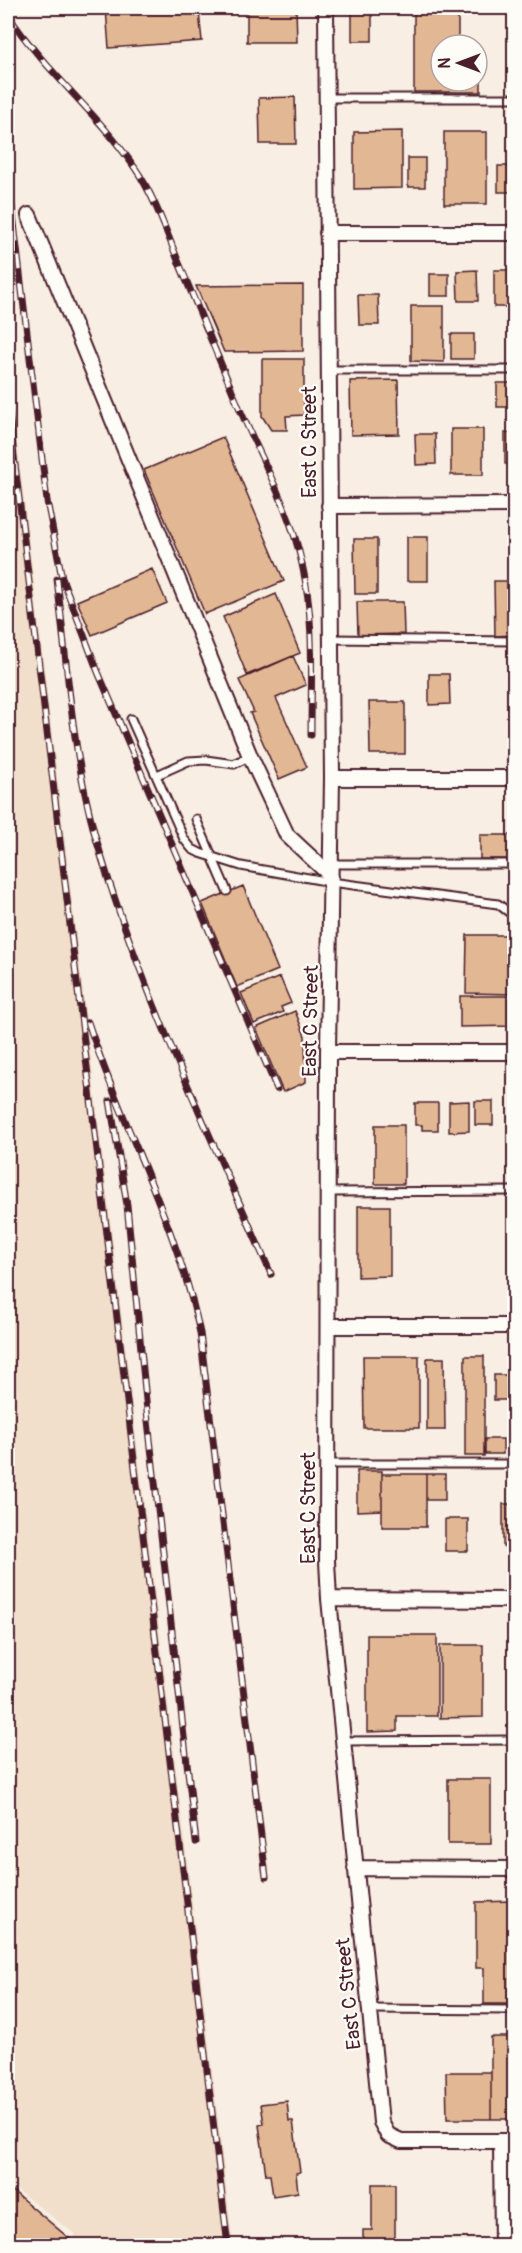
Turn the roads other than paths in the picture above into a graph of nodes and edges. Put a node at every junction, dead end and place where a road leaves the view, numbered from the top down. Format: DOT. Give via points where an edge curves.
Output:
graph roads {
  1 [pos="326,8"];
  2 [pos="327,98"];
  3 [pos="514,98"];
  4 [pos="29,215"];
  5 [pos="327,233"];
  6 [pos="514,233"];
  7 [pos="329,370"];
  8 [pos="514,370"];
  9 [pos="514,505"];
  10 [pos="328,506"];
  11 [pos="330,639"];
  12 [pos="514,641"];
  13 [pos="131,718"];
  14 [pos="250,756"];
  15 [pos="157,775"];
  16 [pos="332,778"];
  17 [pos="514,778"];
  18 [pos="196,819"];
  19 [pos="213,857"];
  20 [pos="514,864"];
  21 [pos="331,874"];
  22 [pos="226,891"];
  23 [pos="514,916"];
  24 [pos="328,1052"];
  25 [pos="514,1052"];
  26 [pos="514,1191"];
  27 [pos="328,1192"];
  28 [pos="328,1326"];
  29 [pos="514,1326"];
  30 [pos="327,1464"];
  31 [pos="514,1464"];
  32 [pos="329,1599"];
  33 [pos="514,1600"];
  34 [pos="514,1740"];
  35 [pos="342,1741"];
  36 [pos="355,1868"];
  37 [pos="514,1869"];
  38 [pos="369,2009"];
  39 [pos="514,2010"];
  40 [pos="508,2141"];
  41 [pos="502,2246"];
  1 -- 2 [label="street, East C Street"];
  2 -- 3 [label="lane"];
  2 -- 5 [label="street, East C Street"];
  4 -- 14 [label="street"];
  5 -- 6 [label="street"];
  5 -- 7 [label="street, East C Street"];
  7 -- 8 [label="lane"];
  7 -- 10 [label="street, East C Street"];
  9 -- 10 [label="street"];
  10 -- 11 [label="street, East C Street"];
  11 -- 12 [label="lane"];
  11 -- 16 [label="street, East C Street"];
  13 -- 15 [label="lane"];
  14 -- 15 [label="lane" via="234,764 188,760"];
  14 -- 21 [label="street" via="287,835"];
  15 -- 19 [label="lane" via="184,839 192,849"];
  16 -- 17 [label="street"];
  16 -- 21 [label="street, East C Street"];
  18 -- 19 [label="lane"];
  19 -- 21 [label="lane" via="241,866"];
  19 -- 22 [label="lane"];
  20 -- 21 [label="lane"];
  21 -- 23 [label="lane" via="498,904"];
  21 -- 24 [label="street, East C Street"];
  24 -- 25 [label="street"];
  24 -- 27 [label="street, East C Street"];
  26 -- 27 [label="lane"];
  27 -- 28 [label="street, East C Street"];
  28 -- 29 [label="street"];
  28 -- 30 [label="street, East C Street"];
  30 -- 31 [label="lane"];
  30 -- 32 [label="street, East C Street"];
  32 -- 33 [label="street"];
  32 -- 35 [label="street, East C Street"];
  34 -- 35 [label="lane"];
  35 -- 36 [label="street, East C Street"];
  36 -- 37 [label="street"];
  36 -- 38 [label="street, East C Street"];
  38 -- 39 [label="lane"];
  38 -- 40 [label="street, East C Street" via="381,2122 388,2135 401,2141"];
  40 -- 41 [label="street"];
}
